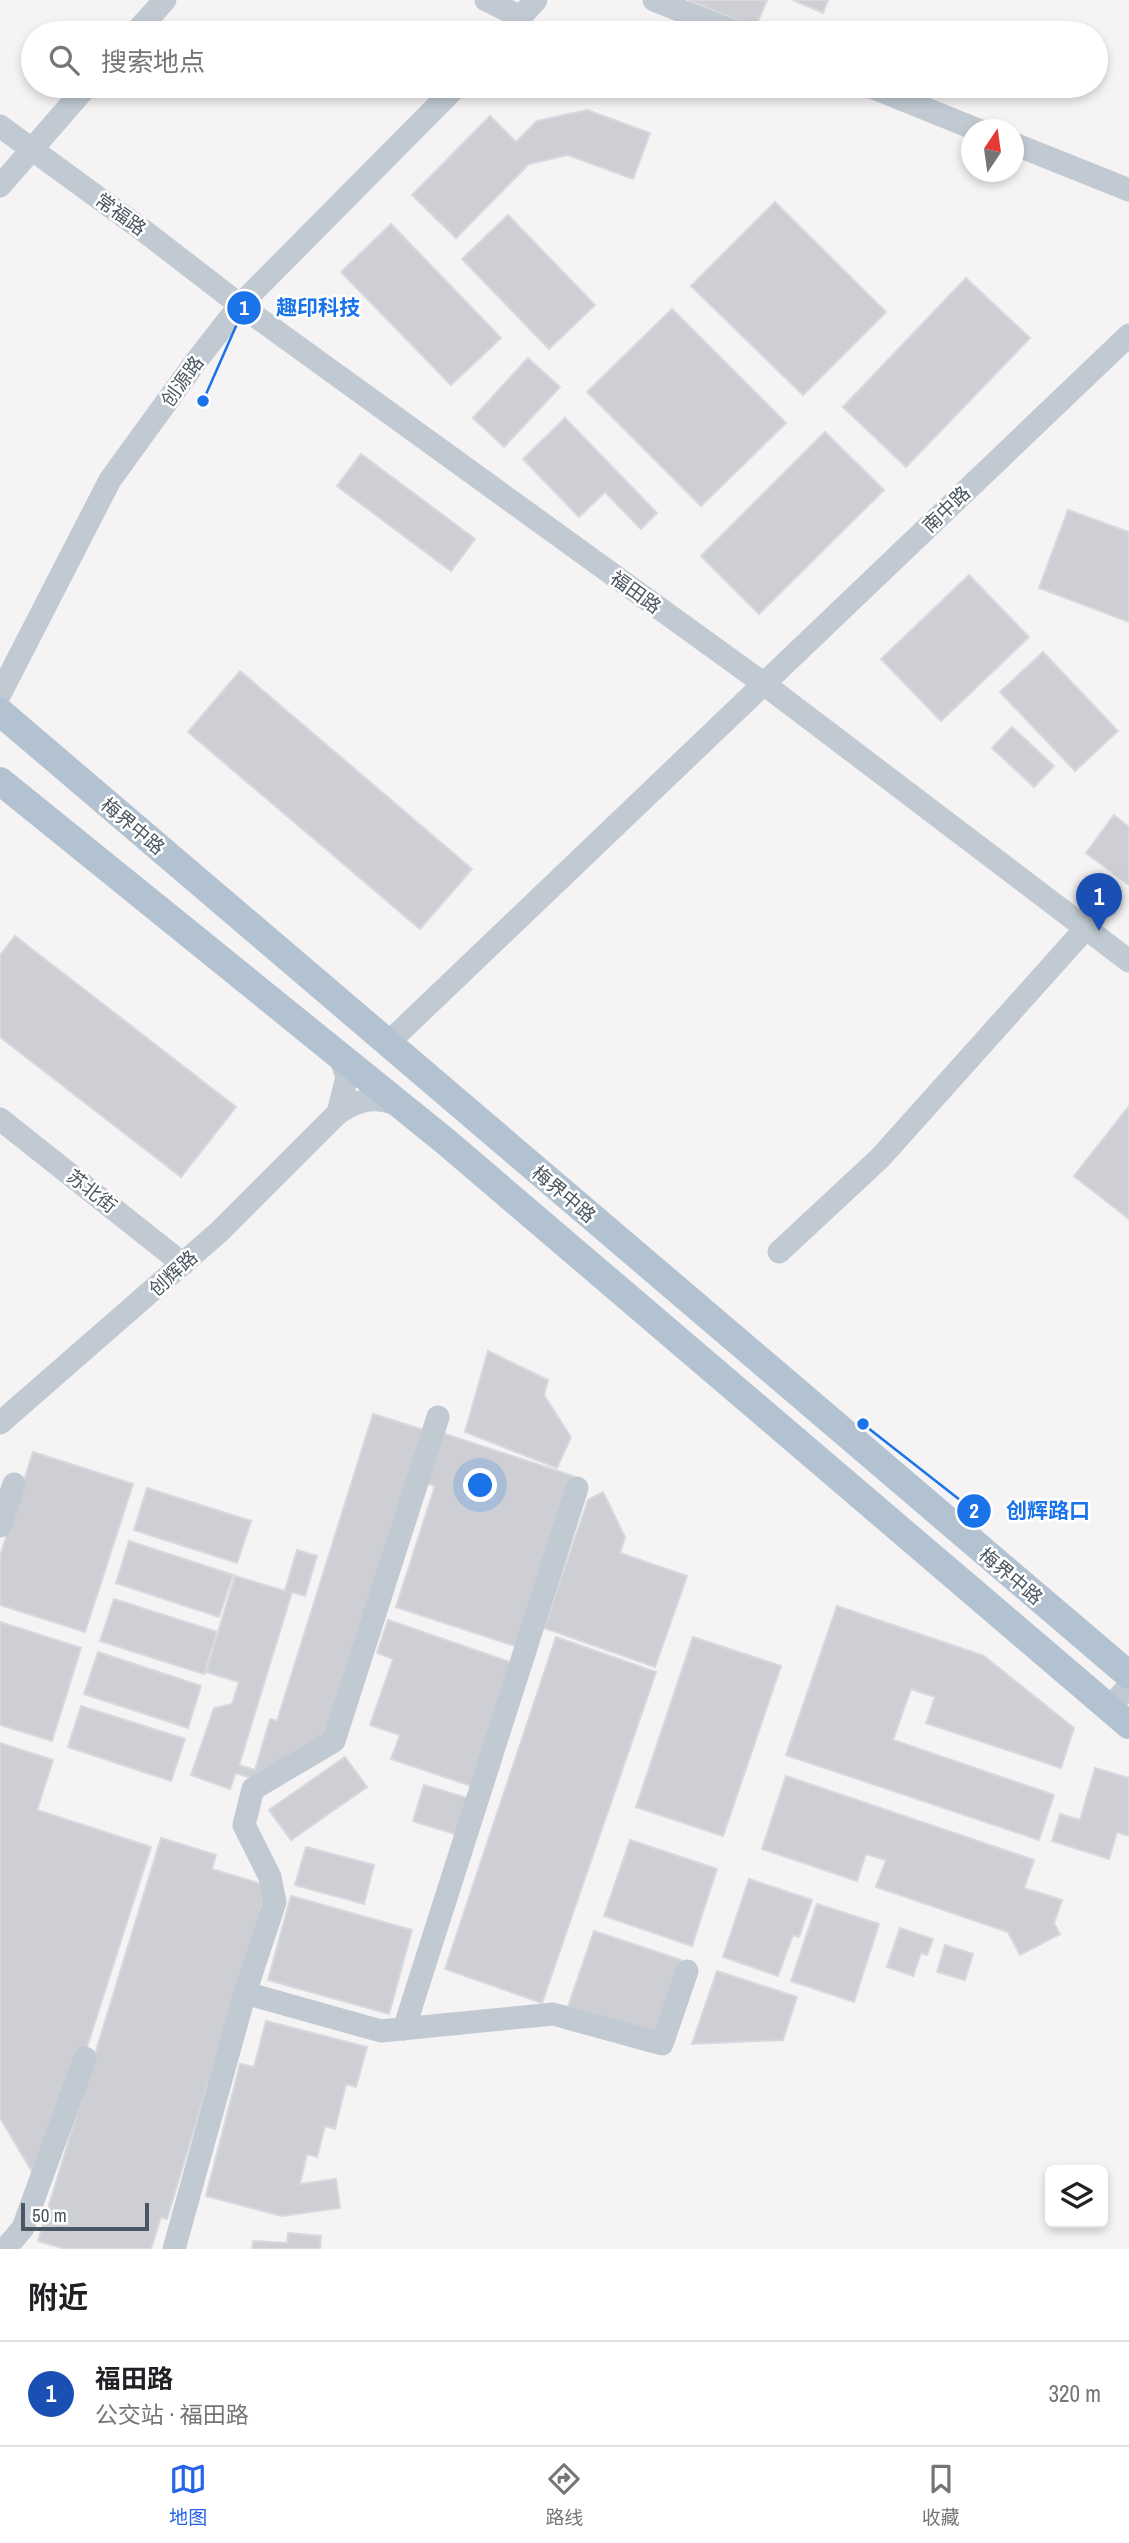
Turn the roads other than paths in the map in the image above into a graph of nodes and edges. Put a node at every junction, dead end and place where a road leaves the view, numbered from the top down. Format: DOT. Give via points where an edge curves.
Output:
graph roads {
  1 [pos="165,0"];
  2 [pos="486,0"];
  3 [pos="654,0"];
  4 [pos="521,17"];
  5 [pos="146,21"];
  6 [pos="707,21"];
  7 [pos="77,98"];
  8 [pos="445,98"];
  9 [pos="899,98"];
  10 [pos="961,123"];
  11 [pos="0,126"];
  12 [pos="30,148"];
  13 [pos="1024,148"];
  14 [pos="0,186"];
  15 [pos="1129,190"];
  16 [pos="240,305"];
  17 [pos="1129,335"];
  18 [pos="764,684"];
  19 [pos="0,694"];
  20 [pos="0,712"];
  21 [pos="0,781"];
  22 [pos="1086,928"];
  23 [pos="1129,961"];
  24 [pos="388,1043"];
  25 [pos="340,1056"];
  26 [pos="401,1105"];
  27 [pos="338,1113"];
  28 [pos="0,1119"];
  29 [pos="779,1252"];
  30 [pos="183,1264"];
  31 [pos="438,1417"];
  32 [pos="0,1423"];
  33 [pos="14,1484"];
  34 [pos="576,1488"];
  35 [pos="0,1526"];
  36 [pos="1129,1675"];
  37 [pos="1129,1686"];
  38 [pos="1119,1717"];
  39 [pos="687,1971"];
  40 [pos="245,1993"];
  41 [pos="404,2029"];
  42 [pos="85,2058"];
  43 [pos="5,2249"];
  44 [pos="174,2249"];
  1 -- 5 [label="street"];
  2 -- 4 [label="street"];
  3 -- 6 [label="street"];
  7 -- 12 [label="street"];
  8 -- 16 [label="street, 创源路"];
  9 -- 10 [label="street"];
  11 -- 12 [label="street, 常福路"];
  12 -- 14 [label="street"];
  12 -- 16 [label="street, 常福路"];
  13 -- 15 [label="street"];
  16 -- 18 [label="street, 福田路"];
  16 -- 19 [label="street, 创源路" via="110,480"];
  17 -- 18 [label="street, 南中路"];
  18 -- 22 [label="street, 福田路"];
  18 -- 24 [label="street, 南中路"];
  20 -- 24 [label="main road, 梅界中路"];
  21 -- 25 [label="main road, 梅界中路"];
  22 -- 23 [label="street, 福田路"];
  22 -- 29 [label="street" via="880,1158"];
  24 -- 36 [label="main road, 梅界中路"];
  25 -- 26 [label="main road, 梅界中路"];
  25 -- 27 [label="street" via="347,1077"];
  26 -- 27 [label="street" via="366,1098"];
  26 -- 38 [label="main road, 梅界中路"];
  27 -- 30 [label="street, 创辉路"];
  28 -- 30 [label="street, 苏北街"];
  30 -- 32 [label="street, 创辉路"];
  31 -- 40 [label="street" via="334,1741 253,1790 244,1825 270,1877 275,1902"];
  33 -- 35 [label="street"];
  34 -- 41 [label="street"];
  37 -- 38 [label="street"];
  39 -- 41 [label="street" via="662,2044 553,2014"];
  40 -- 41 [label="street" via="381,2031"];
  40 -- 44 [label="street"];
  42 -- 43 [label="street" via="23,2228"];
}
